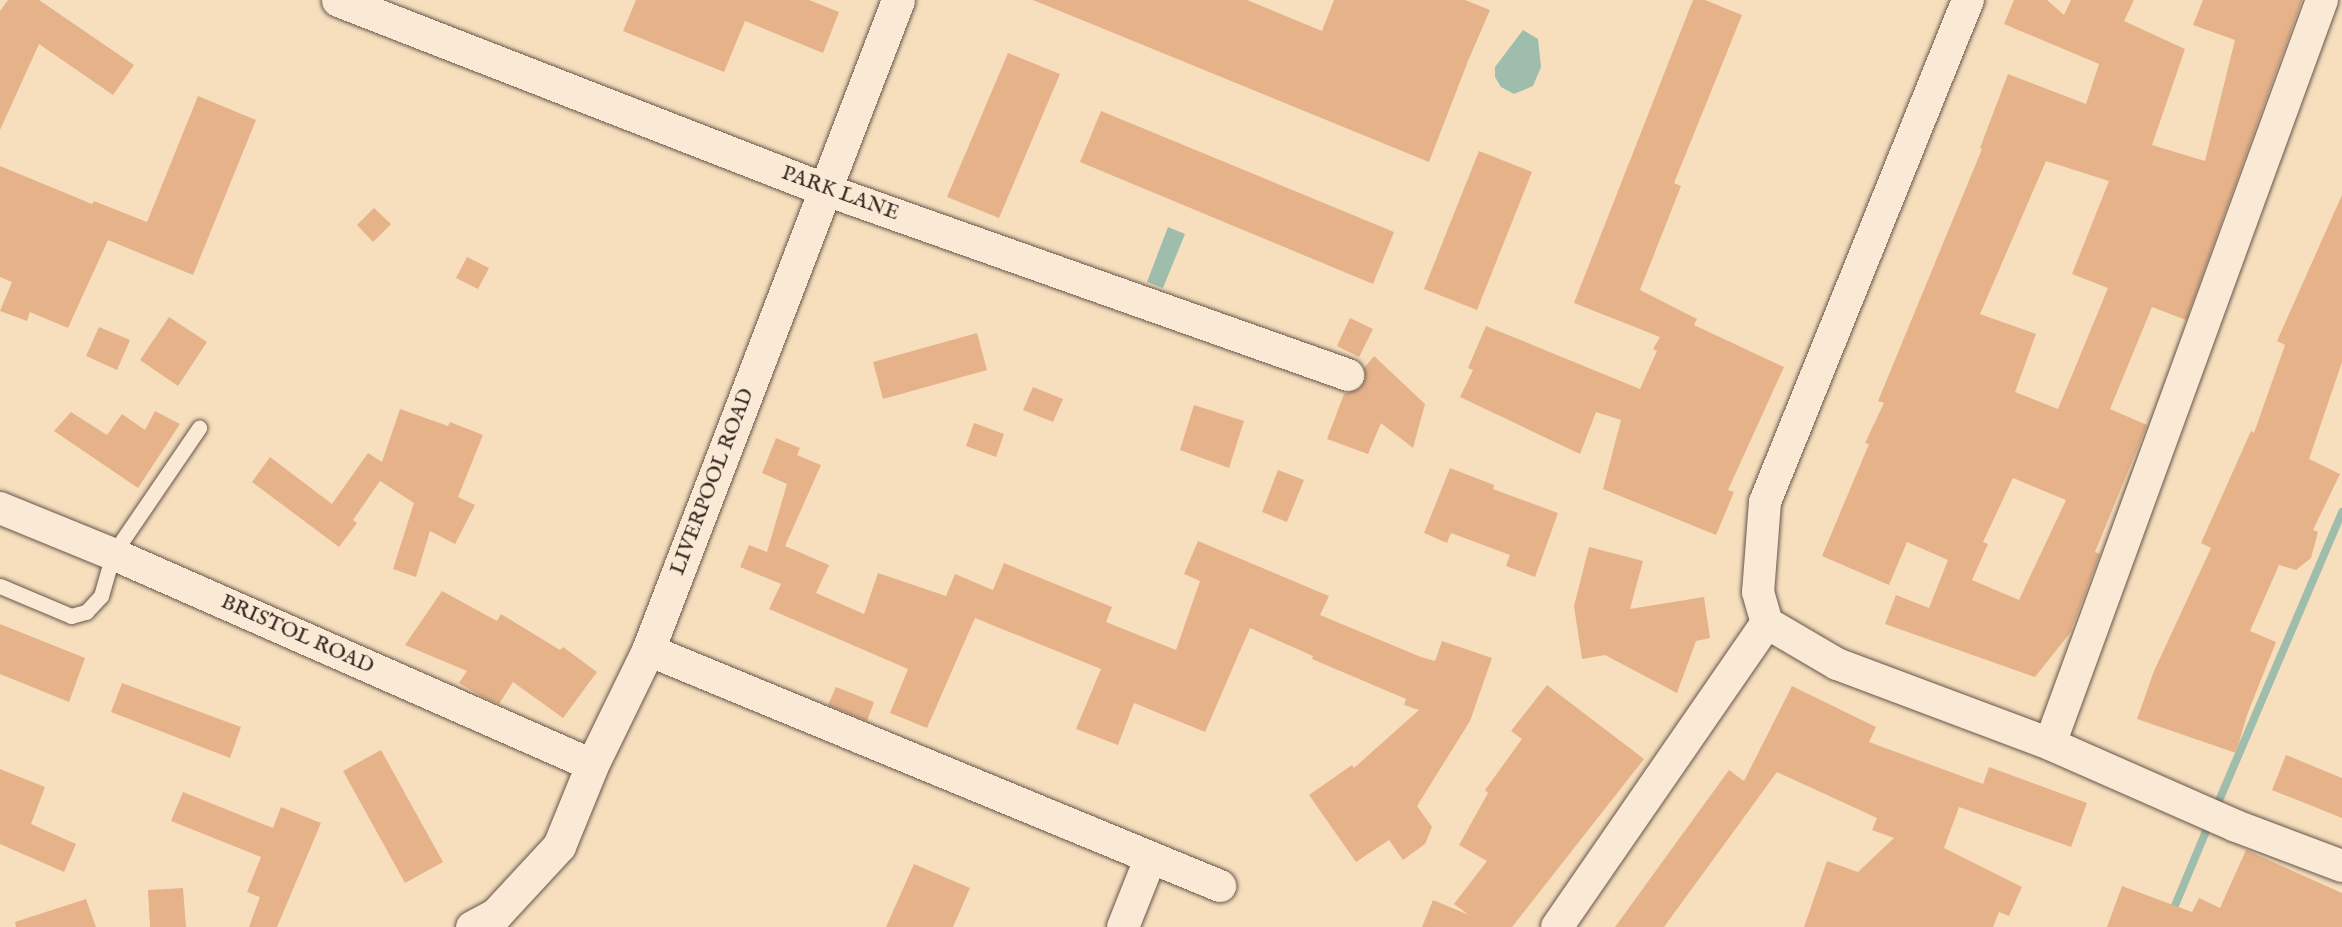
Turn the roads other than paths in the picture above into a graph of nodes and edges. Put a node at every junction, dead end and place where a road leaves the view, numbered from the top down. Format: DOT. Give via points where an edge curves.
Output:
graph roads {
  1 [pos="338,0"];
  2 [pos="898,0"];
  3 [pos="1968,0"];
  4 [pos="2322,0"];
  5 [pos="826,190"];
  6 [pos="1348,375"];
  7 [pos="199,428"];
  8 [pos="0,508"];
  9 [pos="113,554"];
  10 [pos="0,586"];
  11 [pos="1767,623"];
  12 [pos="648,650"];
  13 [pos="2050,744"];
  14 [pos="592,765"];
  15 [pos="1150,859"];
  16 [pos="2342,866"];
  17 [pos="1220,886"];
  18 [pos="472,927"];
  19 [pos="1123,927"];
  20 [pos="1557,927"];
  1 -- 5 [label="main road, PARK LANE"];
  2 -- 5 [label="main road, LIVERPOOL ROAD"];
  3 -- 11 [label="street" via="1765,502 1758,592"];
  4 -- 13 [label="street"];
  5 -- 6 [label="street, PARK LANE"];
  5 -- 12 [label="main road, LIVERPOOL ROAD"];
  7 -- 9 [label="lane"];
  8 -- 9 [label="street, BRISTOL ROAD"];
  9 -- 10 [label="lane" via="101,596 86,612 70,616"];
  9 -- 14 [label="street, BRISTOL ROAD"];
  11 -- 13 [label="street" via="1837,664"];
  11 -- 20 [label="street"];
  12 -- 14 [label="main road, LIVERPOOL ROAD"];
  12 -- 15 [label="street"];
  13 -- 16 [label="street" via="2236,826"];
  14 -- 18 [label="main road, LIVERPOOL ROAD" via="559,846 496,914"];
  15 -- 17 [label="street"];
  15 -- 19 [label="street"];
}
